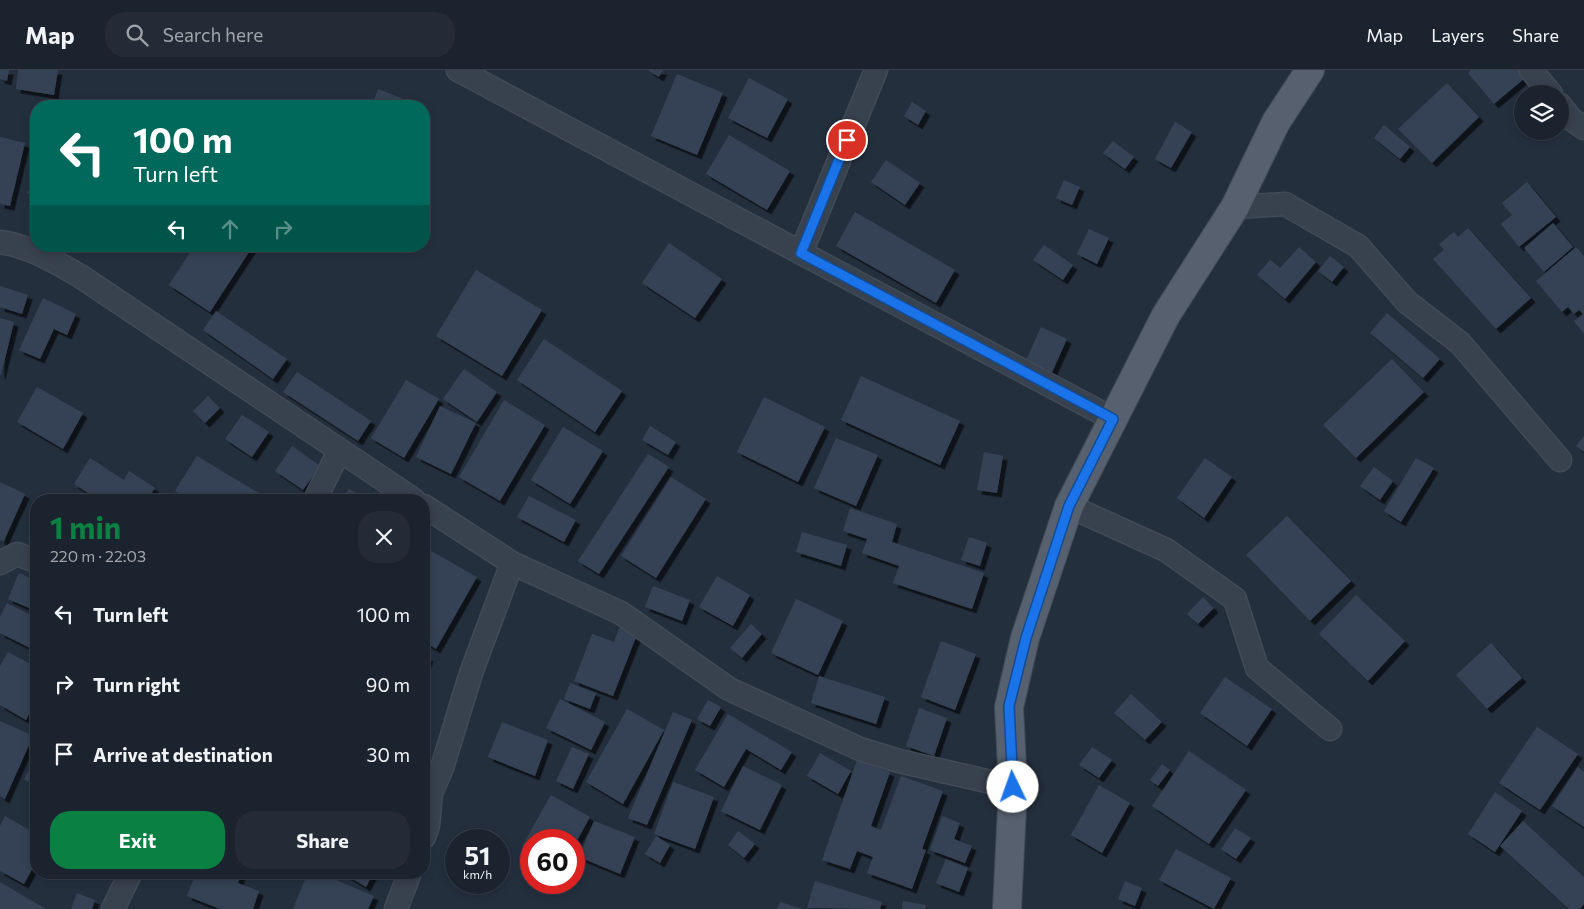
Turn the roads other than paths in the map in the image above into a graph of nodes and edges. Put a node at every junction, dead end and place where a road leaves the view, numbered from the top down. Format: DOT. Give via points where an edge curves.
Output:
graph roads {
  1 [pos="458,70"];
  2 [pos="876,70"];
  3 [pos="1310,70"];
  4 [pos="1531,70"];
  5 [pos="1544,85"];
  6 [pos="1569,116"];
  7 [pos="1584,128"];
  8 [pos="1235,207"];
  9 [pos="0,242"];
  10 [pos="30,250"];
  11 [pos="36,252"];
  12 [pos="801,253"];
  13 [pos="1113,419"];
  14 [pos="339,451"];
  15 [pos="1560,460"];
  16 [pos="318,494"];
  17 [pos="405,494"];
  18 [pos="1069,506"];
  19 [pos="430,510"];
  20 [pos="30,559"];
  21 [pos="0,563"];
  22 [pos="512,563"];
  23 [pos="1330,730"];
  24 [pos="1013,787"];
  25 [pos="430,804"];
  26 [pos="128,879"];
  27 [pos="407,879"];
  28 [pos="113,909"];
  29 [pos="396,909"];
  30 [pos="1007,909"];
  1 -- 12 [label="street"];
  2 -- 12 [label="street"];
  3 -- 8 [label="main road" via="1276,122"];
  4 -- 5 [label="street"];
  6 -- 7 [label="street"];
  8 -- 13 [label="main road" via="1166,315"];
  8 -- 15 [label="street" via="1285,204 1358,246 1407,302 1460,343"];
  9 -- 10 [label="street"];
  11 -- 14 [label="street" via="80,276"];
  12 -- 13 [label="street"];
  13 -- 18 [label="main road"];
  14 -- 16 [label="street"];
  14 -- 17 [label="street"];
  18 -- 23 [label="street" via="1166,550 1235,599 1257,668"];
  18 -- 24 [label="main road" via="1026,638 1009,706"];
  19 -- 22 [label="street"];
  20 -- 21 [label="street" via="18,554"];
  22 -- 24 [label="street" via="621,613 729,689 789,718 860,749"];
  22 -- 25 [label="street" via="470,673"];
  24 -- 30 [label="main road"];
  26 -- 28 [label="street"];
  27 -- 29 [label="street"];
}
